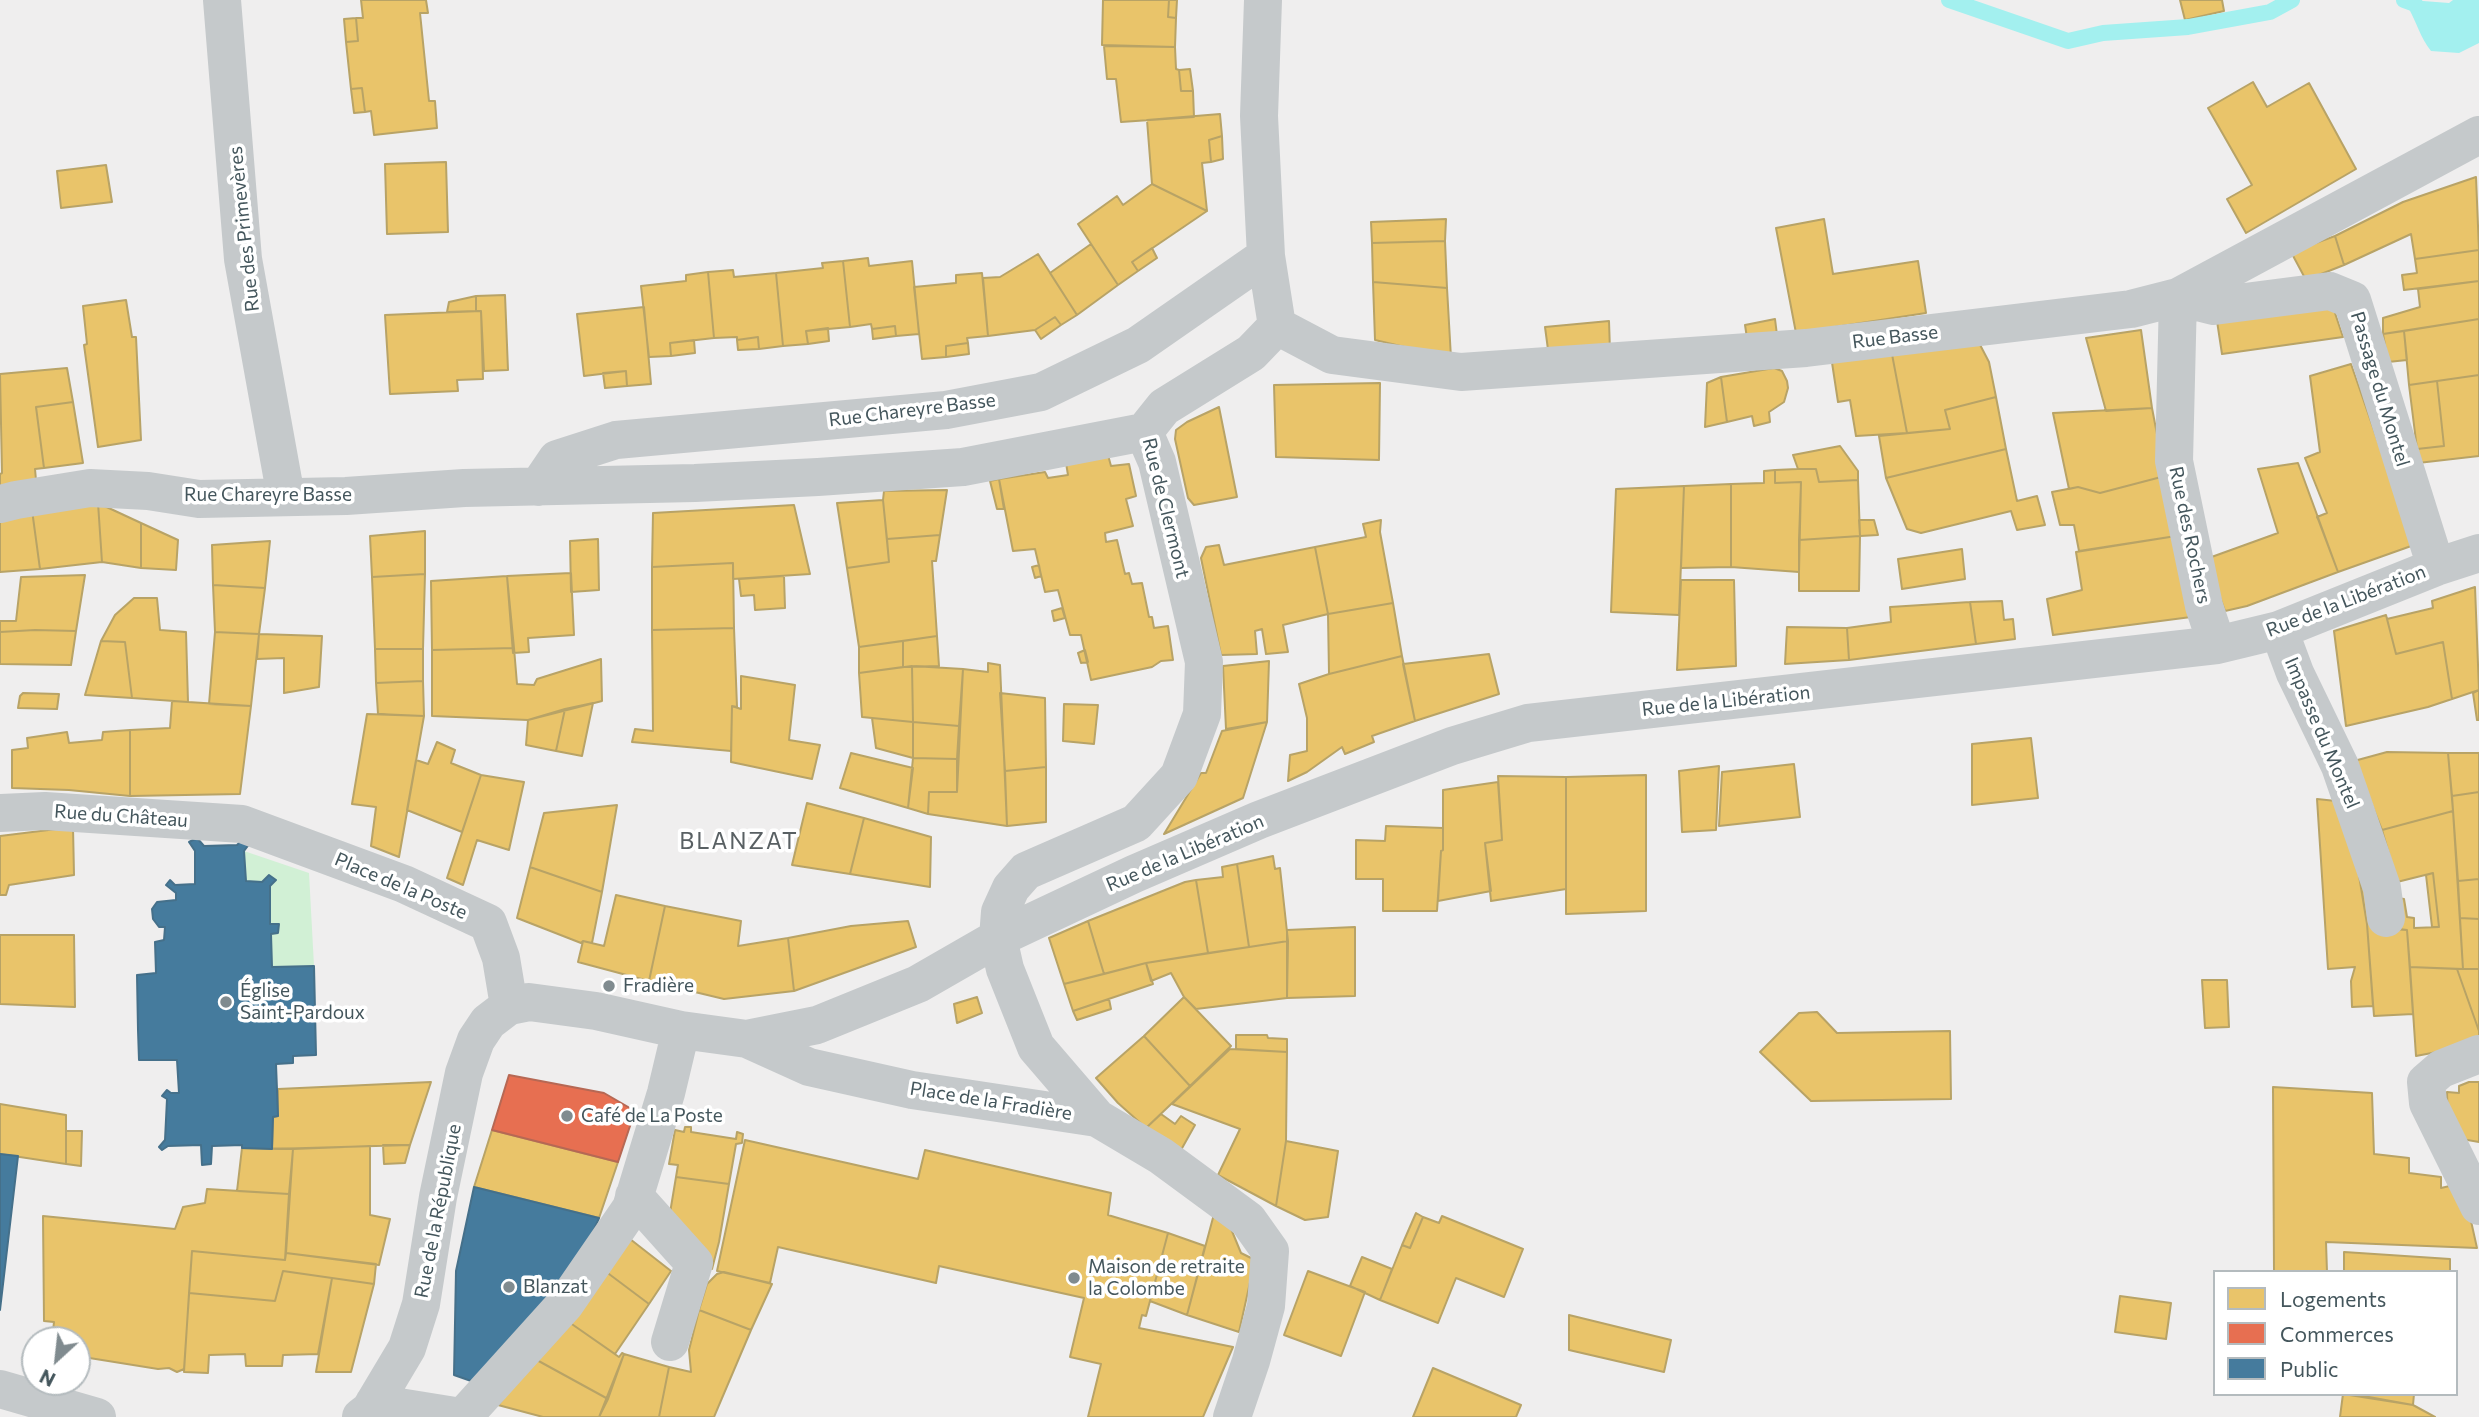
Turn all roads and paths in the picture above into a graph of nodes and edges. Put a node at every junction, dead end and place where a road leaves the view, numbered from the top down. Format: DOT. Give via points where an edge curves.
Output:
graph roads {
  1 [pos="222,0"];
  2 [pos="1263,0"];
  3 [pos="2479,135"];
  4 [pos="1266,256"];
  5 [pos="2178,297"];
  6 [pos="1278,326"];
  7 [pos="1144,432"];
  8 [pos="538,486"];
  9 [pos="286,497"];
  10 [pos="0,504"];
  11 [pos="2479,553"];
  12 [pos="2436,567"];
  13 [pos="2279,630"];
  14 [pos="2217,645"];
  15 [pos="0,813"];
  16 [pos="242,824"];
  17 [pos="2386,918"];
  18 [pos="998,938"];
  19 [pos="509,1006"];
  20 [pos="681,1030"];
  21 [pos="747,1039"];
  22 [pos="2479,1054"];
  23 [pos="1097,1118"];
  24 [pos="634,1196"];
  25 [pos="2479,1206"];
  26 [pos="670,1342"];
  27 [pos="0,1389"];
  28 [pos="368,1410"];
  29 [pos="97,1417"];
  30 [pos="462,1417"];
  31 [pos="1232,1417"];
  1 -- 9 [label="street, Rue des Primevères" via="243,259"];
  2 -- 4 [label="street" via="1259,116"];
  3 -- 5 [label="street, Rue Basse"];
  4 -- 6 [label="street"];
  4 -- 8 [label="street, Rue Chareyre Basse" via="1138,345 1041,392 946,410 615,440 557,459"];
  5 -- 6 [label="street, Rue Basse" via="2131,309 1806,348 1461,372 1332,355"];
  5 -- 12 [label="street, Passage du Montel" via="2214,306 2330,291 2352,300"];
  5 -- 14 [label="street, Rue des Rochers" via="2174,461 2204,606"];
  6 -- 7 [label="street, Rue de Clermont" via="1251,352 1164,407"];
  7 -- 8 [label="street, Rue Chareyre Basse" via="963,467 763,480"];
  7 -- 18 [label="street, Rue de Clermont" via="1157,462 1204,662 1202,714 1179,776 1136,823 1026,871 1011,888 1000,912"];
  8 -- 9 [label="street, Rue Chareyre Basse"];
  9 -- 10 [label="street, Rue Chareyre Basse" via="199,499 90,488"];
  11 -- 12 [label="street, Rue de la Libération"];
  12 -- 13 [label="street, Rue de la Libération"];
  13 -- 14 [label="street, Rue de la Libération"];
  13 -- 17 [label="street, Impasse du Montel" via="2340,766 2382,888"];
  14 -- 18 [label="street, Rue de la Libération" via="1528,723 1259,820"];
  15 -- 16 [label="street, Rue du Château" via="44,811"];
  16 -- 19 [label="street, Place de la Poste" via="404,884 488,923 501,958"];
  18 -- 21 [label="street" via="918,984 817,1025"];
  18 -- 23 [label="street, Place de la Fradière" via="1005,970 1036,1046"];
  19 -- 20 [label="street" via="529,1002 596,1011"];
  19 -- 28 [label="street, Rue de la République" via="488,1022 468,1062 438,1197 421,1304 407,1348"];
  20 -- 21 [label="street"];
  20 -- 24 [label="street"];
  21 -- 23 [label="street, Place de la Fradière" via="809,1067 912,1090"];
  22 -- 25 [label="street" via="2441,1069 2426,1082 2428,1103"];
  23 -- 31 [label="street" via="1161,1156 1248,1220 1270,1251 1266,1306"];
  24 -- 26 [label="street" via="694,1263"];
  24 -- 30 [label="street" via="631,1209 565,1304"];
  27 -- 29 [label="street"];
  28 -- 30 [label="street"];
}
